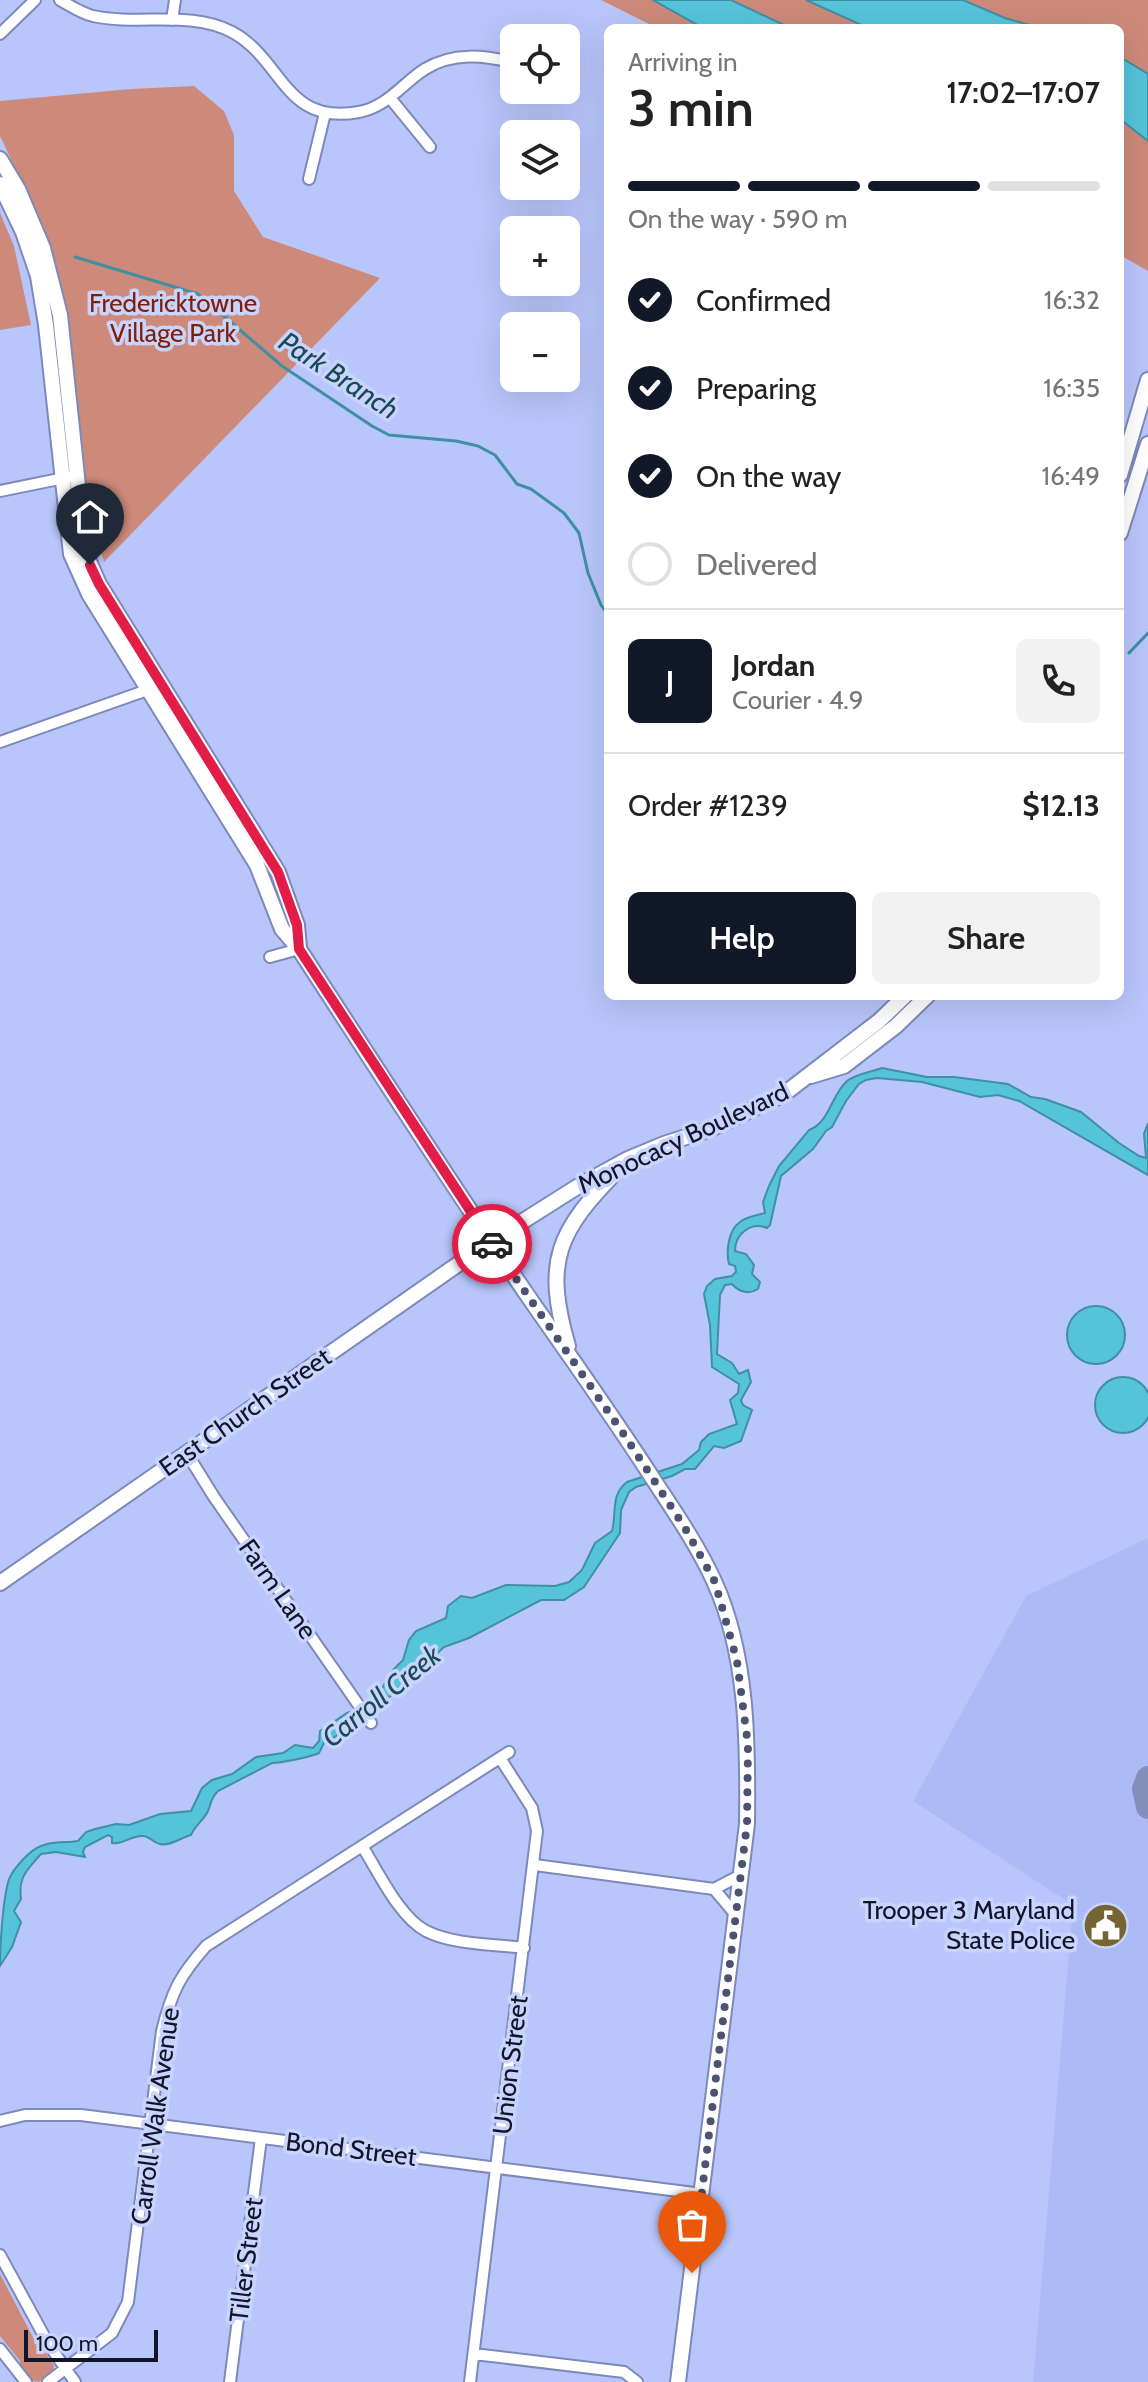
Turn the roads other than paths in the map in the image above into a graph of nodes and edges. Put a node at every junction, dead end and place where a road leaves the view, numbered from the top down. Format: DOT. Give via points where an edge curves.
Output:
graph roads {
  1 [pos="35,0"];
  2 [pos="60,0"];
  3 [pos="175,0"];
  4 [pos="172,20"];
  5 [pos="0,34"];
  6 [pos="500,59"];
  7 [pos="390,98"];
  8 [pos="325,113"];
  9 [pos="430,147"];
  10 [pos="0,159"];
  11 [pos="309,179"];
  12 [pos="0,184"];
  13 [pos="1148,380"];
  14 [pos="1148,444"];
  15 [pos="1124,461"];
  16 [pos="77,475"];
  17 [pos="62,479"];
  18 [pos="0,491"];
  19 [pos="1124,520"];
  20 [pos="156,687"];
  21 [pos="0,742"];
  22 [pos="299,949"];
  23 [pos="270,957"];
  24 [pos="901,1000"];
  25 [pos="923,1000"];
  26 [pos="807,1077"];
  27 [pos="628,1159"];
  28 [pos="490,1242"];
  29 [pos="573,1361"];
  30 [pos="186,1452"];
  31 [pos="0,1583"];
  32 [pos="371,1723"];
  33 [pos="504,1755"];
  34 [pos="362,1846"];
  35 [pos="535,1865"];
  36 [pos="741,1875"];
  37 [pos="714,1889"];
  38 [pos="736,1915"];
  39 [pos="524,1948"];
  40 [pos="0,2121"];
  41 [pos="151,2124"];
  42 [pos="261,2138"];
  43 [pos="497,2168"];
  44 [pos="702,2194"];
  45 [pos="0,2255"];
  46 [pos="0,2349"];
  47 [pos="474,2354"];
  48 [pos="65,2369"];
  49 [pos="26,2382"];
  50 [pos="48,2382"];
  51 [pos="75,2382"];
  52 [pos="230,2382"];
  53 [pos="470,2382"];
  54 [pos="637,2382"];
  55 [pos="678,2382"];
  1 -- 5 [label="street"];
  2 -- 4 [label="street" via="94,16"];
  3 -- 4 [label="street"];
  4 -- 8 [label="street" via="210,22 235,33 292,95"];
  6 -- 7 [label="street" via="451,58 426,69"];
  7 -- 8 [label="street" via="360,112"];
  7 -- 9 [label="street"];
  8 -- 11 [label="street"];
  10 -- 16 [label="main road" via="43,248 60,315"];
  12 -- 17 [label="main road" via="38,276"];
  13 -- 15 [label="main road"];
  14 -- 19 [label="main road"];
  16 -- 17 [label="street"];
  16 -- 20 [label="main road" via="85,552"];
  17 -- 18 [label="street"];
  17 -- 20 [label="main road" via="76,567 97,607"];
  20 -- 21 [label="street"];
  20 -- 22 [label="main road" via="257,865 282,929"];
  22 -- 23 [label="street"];
  22 -- 28 [label="main road"];
  24 -- 26 [label="main road, Monocacy Boulevard"];
  25 -- 26 [label="main road, Monocacy Boulevard" via="844,1066"];
  26 -- 27 [label="main road, Monocacy Boulevard" via="748,1114"];
  27 -- 28 [label="main road, Monocacy Boulevard"];
  27 -- 29 [label="main road" via="571,1223 559,1252 555,1290"];
  28 -- 29 [label="main road"];
  28 -- 30 [label="main road, East Church Street"];
  29 -- 36 [label="main road" via="715,1582 745,1703 747,1824"];
  30 -- 31 [label="main road, East Church Street"];
  30 -- 32 [label="street, Farm Lane"];
  33 -- 34 [label="street, Carroll Walk Avenue"];
  33 -- 35 [label="street, Union Street" via="532,1808"];
  34 -- 39 [label="street" via="398,1903 426,1931"];
  34 -- 41 [label="street, Carroll Walk Avenue" via="206,1946 177,1981 162,2031"];
  35 -- 37 [label="street"];
  35 -- 39 [label="street, Union Street"];
  36 -- 37 [label="street"];
  36 -- 38 [label="main road"];
  37 -- 38 [label="street"];
  38 -- 44 [label="main road"];
  39 -- 43 [label="street, Union Street"];
  40 -- 41 [label="street, Bond Street" via="25,2115 81,2115"];
  41 -- 42 [label="street, Bond Street"];
  41 -- 48 [label="street, Carroll Walk Avenue" via="128,2302 112,2333"];
  42 -- 43 [label="street, Bond Street"];
  42 -- 52 [label="street, Tiller Street"];
  43 -- 44 [label="street, Bond Street"];
  43 -- 47 [label="street, Union Street"];
  44 -- 55 [label="main road"];
  45 -- 48 [label="street"];
  46 -- 49 [label="street"];
  47 -- 53 [label="street, Union Street"];
  47 -- 54 [label="street" via="624,2372"];
  48 -- 50 [label="street, Carroll Walk Avenue"];
  48 -- 51 [label="street"];
}
